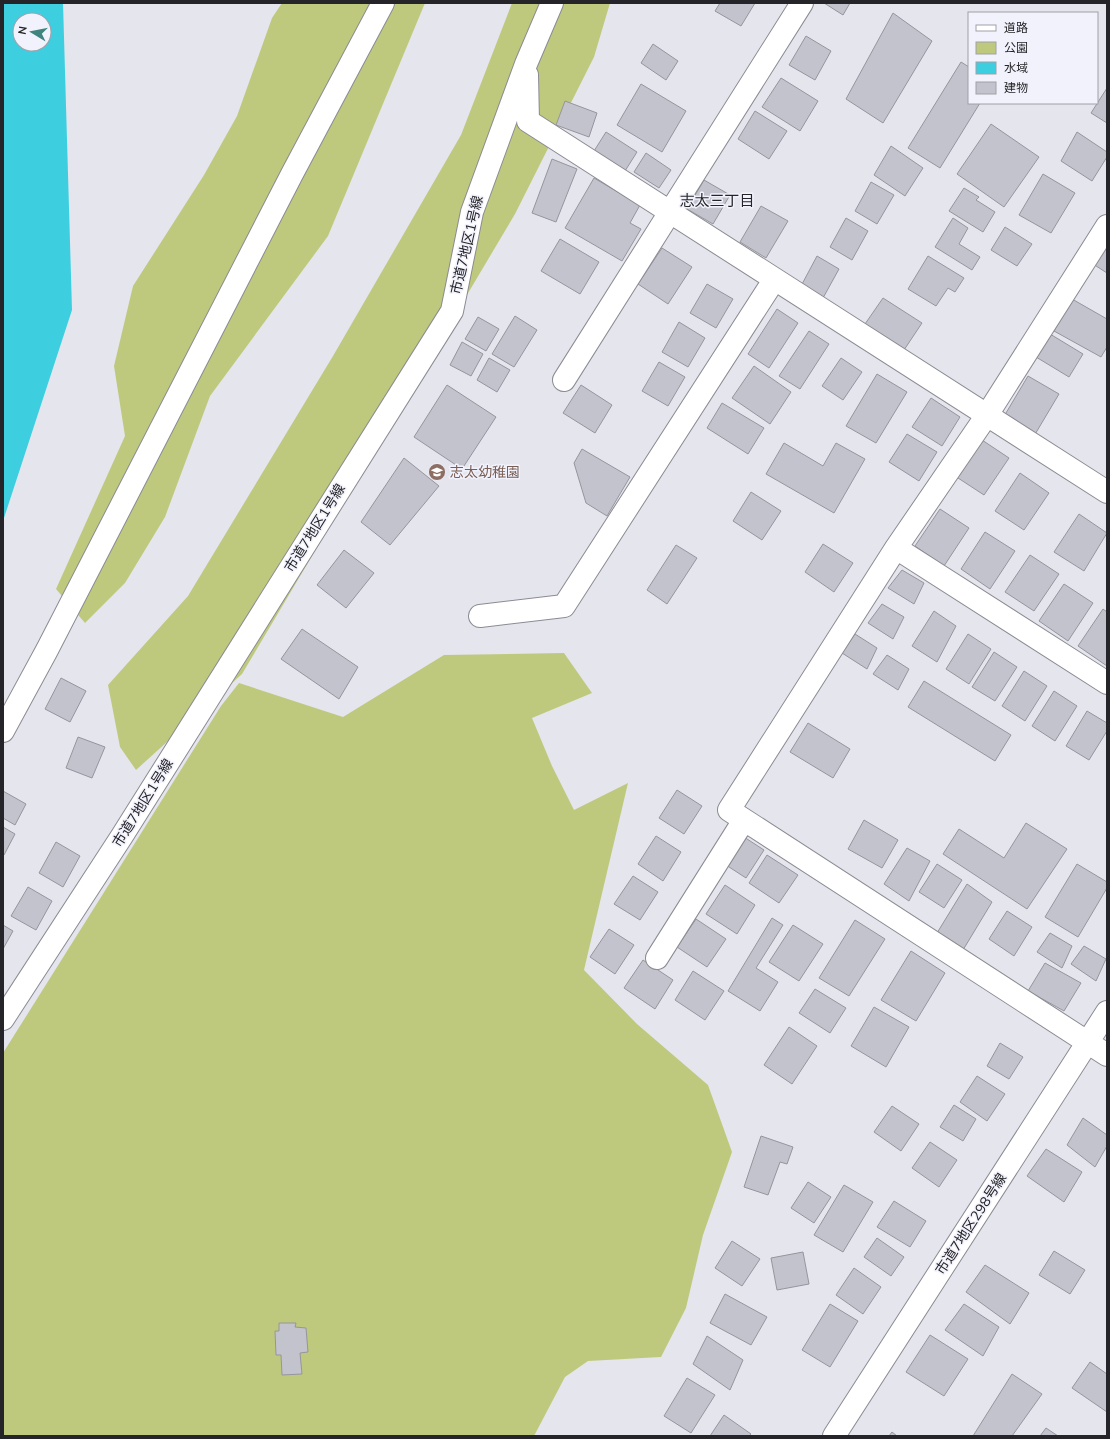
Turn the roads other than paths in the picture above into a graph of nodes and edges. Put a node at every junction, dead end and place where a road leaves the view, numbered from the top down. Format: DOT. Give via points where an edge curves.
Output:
graph roads {
  1 [pos="383,3"];
  2 [pos="552,3"];
  3 [pos="802,3"];
  4 [pos="526,64"];
  5 [pos="672,212"];
  6 [pos="1107,226"];
  7 [pos="774,280"];
  8 [pos="564,380"];
  9 [pos="987,415"];
  10 [pos="1107,492"];
  11 [pos="896,548"];
  12 [pos="480,616"];
  13 [pos="1107,684"];
  14 [pos="3,731"];
  15 [pos="744,820"];
  16 [pos="657,958"];
  17 [pos="1107,1012"];
  18 [pos="3,1019"];
  19 [pos="1087,1042"];
  20 [pos="1107,1055"];
  21 [pos="834,1436"];
  1 -- 14 [label="street" via="292,174 48,650"];
  2 -- 4 [label="street, 市道7地区1号線"];
  3 -- 5 [label="street"];
  4 -- 5 [label="street" via="528,120"];
  4 -- 18 [label="street, 市道7地区1号線" via="472,212 452,311 122,836"];
  5 -- 7 [label="street"];
  5 -- 8 [label="street"];
  6 -- 9 [label="street"];
  7 -- 9 [label="street"];
  7 -- 12 [label="street" via="564,606"];
  9 -- 10 [label="street"];
  9 -- 11 [label="street"];
  11 -- 13 [label="street"];
  11 -- 15 [label="street" via="729,810"];
  15 -- 16 [label="street"];
  15 -- 19 [label="street"];
  17 -- 19 [label="street, 市道7地区298号線"];
  19 -- 20 [label="street"];
  19 -- 21 [label="street, 市道7地区298号線"];
}
